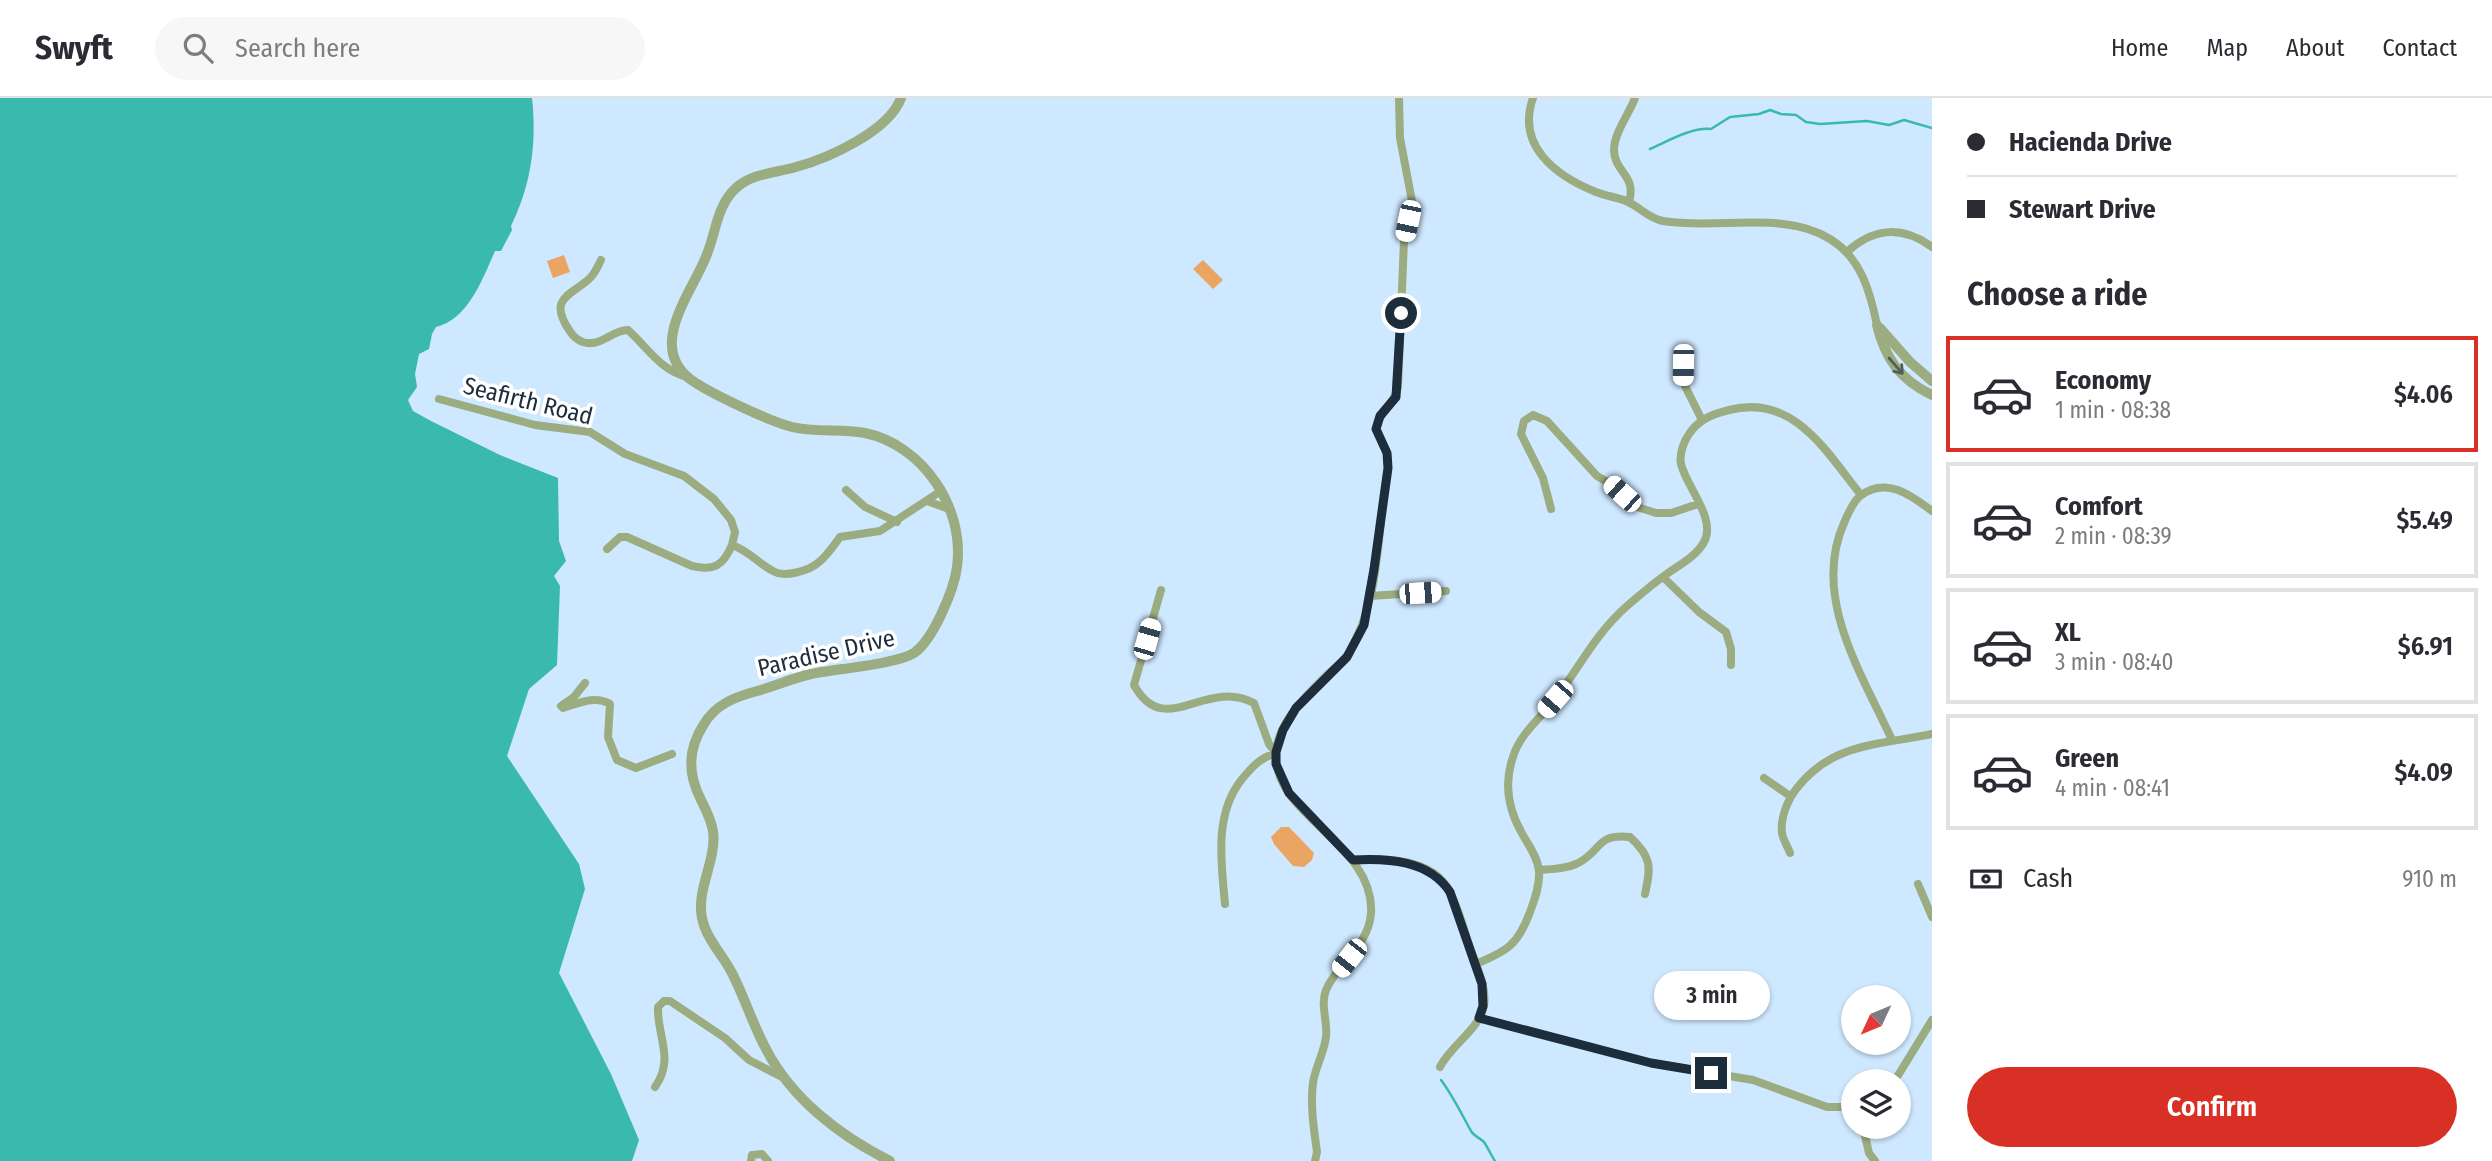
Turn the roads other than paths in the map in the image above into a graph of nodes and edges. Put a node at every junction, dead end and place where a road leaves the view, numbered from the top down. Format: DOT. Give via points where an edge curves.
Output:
graph roads {
  1 [pos="901,98"];
  2 [pos="1399,98"];
  3 [pos="1533,98"];
  4 [pos="1635,98"];
  5 [pos="1629,202"];
  6 [pos="1932,247"];
  7 [pos="1847,252"];
  8 [pos="601,260"];
  9 [pos="1877,325"];
  10 [pos="1683,365"];
  11 [pos="687,377"];
  12 [pos="1932,381"];
  13 [pos="1932,395"];
  14 [pos="439,399"];
  15 [pos="1702,421"];
  16 [pos="846,490"];
  17 [pos="942,491"];
  18 [pos="1861,495"];
  19 [pos="927,501"];
  20 [pos="1698,504"];
  21 [pos="949,509"];
  22 [pos="1551,509"];
  23 [pos="1932,511"];
  24 [pos="897,522"];
  25 [pos="732,545"];
  26 [pos="607,549"];
  27 [pos="1663,577"];
  28 [pos="1161,590"];
  29 [pos="1446,591"];
  30 [pos="1370,596"];
  31 [pos="1731,665"];
  32 [pos="585,683"];
  33 [pos="1932,734"];
  34 [pos="1892,740"];
  35 [pos="1276,752"];
  36 [pos="672,754"];
  37 [pos="1764,778"];
  38 [pos="1790,796"];
  39 [pos="1790,853"];
  40 [pos="1353,860"];
  41 [pos="1539,870"];
  42 [pos="1918,884"];
  43 [pos="1645,894"];
  44 [pos="1225,904"];
  45 [pos="1932,917"];
  46 [pos="1476,964"];
  47 [pos="1479,1018"];
  48 [pos="1932,1020"];
  49 [pos="1440,1067"];
  50 [pos="1902,1069"];
  51 [pos="784,1078"];
  52 [pos="655,1087"];
  53 [pos="1841,1107"];
  54 [pos="1866,1139"];
  55 [pos="751,1161"];
  56 [pos="768,1161"];
  57 [pos="890,1161"];
  58 [pos="1315,1161"];
  59 [pos="1875,1161"];
  1 -- 11 [label="street" via="889,118 861,137 818,160 752,178 730,195 675,323 674,353"];
  2 -- 30 [label="street" via="1400,138 1412,201 1404,240 1398,387 1376,429 1388,468"];
  3 -- 5 [label="street" via="1527,114 1537,149 1555,170 1596,192"];
  4 -- 5 [label="street" via="1614,149 1630,183"];
  5 -- 7 [label="street" via="1664,221 1798,226 1823,235"];
  6 -- 7 [label="street" via="1911,235 1886,232 1863,239"];
  7 -- 9 [label="street" via="1868,287"];
  8 -- 11 [label="street" via="589,279 561,300 569,330 578,340 591,343 628,330 659,364"];
  9 -- 12 [label="street"];
  9 -- 13 [label="street, one-way" via="1888,358 1912,383"];
  10 -- 15 [label="street" via="1682,380"];
  11 -- 17 [label="street, Paradise Drive" via="785,425 879,437 919,461"];
  14 -- 25 [label="street, Seafirth Road" via="534,425 590,432 625,454 684,477 714,499 731,520 735,532"];
  15 -- 18 [label="street" via="1734,409 1786,415 1822,443"];
  15 -- 20 [label="street" via="1688,436 1681,463"];
  16 -- 24 [label="street" via="864,507"];
  17 -- 19 [label="street"];
  17 -- 21 [label="street, Paradise Drive"];
  18 -- 23 [label="street" via="1893,488"];
  18 -- 34 [label="street" via="1850,509 1835,547 1834,595 1846,639"];
  19 -- 21 [label="street"];
  19 -- 24 [label="street"];
  20 -- 22 [label="street" via="1656,513 1634,506 1597,476 1547,421 1533,415 1524,421 1521,434"];
  20 -- 27 [label="street" via="1708,530 1704,543"];
  21 -- 51 [label="street, Paradise Drive" via="957,570 933,629 916,651 895,660 804,676 731,699 709,717 691,755 691,774 713,834 702,897 703,923"];
  24 -- 25 [label="street" via="880,531 841,537 819,563 781,575"];
  25 -- 26 [label="street" via="723,562 703,568 626,537"];
  27 -- 31 [label="street" via="1726,632"];
  27 -- 41 [label="street" via="1606,626 1513,756 1508,779 1511,809"];
  28 -- 35 [label="street" via="1134,685 1142,699 1155,709 1170,710 1221,695 1241,696 1255,703"];
  29 -- 30 [label="street"];
  30 -- 35 [label="street" via="1364,625 1347,657 1296,708"];
  32 -- 36 [label="street" via="562,708 600,699 610,704 608,737 617,760 636,768"];
  33 -- 34 [label="street"];
  34 -- 38 [label="street" via="1836,755 1816,766"];
  35 -- 40 [label="street" via="1276,764 1289,793"];
  35 -- 44 [label="street" via="1251,767 1224,809"];
  37 -- 38 [label="street"];
  38 -- 39 [label="street" via="1782,833"];
  40 -- 46 [label="street" via="1380,858 1419,866 1442,880"];
  40 -- 58 [label="street" via="1370,894 1371,916 1364,939 1326,991 1326,1036 1312,1092"];
  41 -- 43 [label="street" via="1577,864 1606,838 1630,837 1647,856 1650,869"];
  41 -- 46 [label="street" via="1535,899 1516,941 1506,951"];
  42 -- 45 [label="street"];
  46 -- 47 [label="street" via="1484,995"];
  47 -- 49 [label="street"];
  47 -- 53 [label="street" via="1651,1063 1752,1080 1827,1107"];
  48 -- 50 [label="street"];
  51 -- 52 [label="street" via="749,1060 725,1038 664,1001 658,1007 664,1074"];
  51 -- 57 [label="street, Paradise Drive" via="843,1135"];
  54 -- 59 [label="street"];
  55 -- 56 [label="street" via="752,1154 762,1154"];
}
